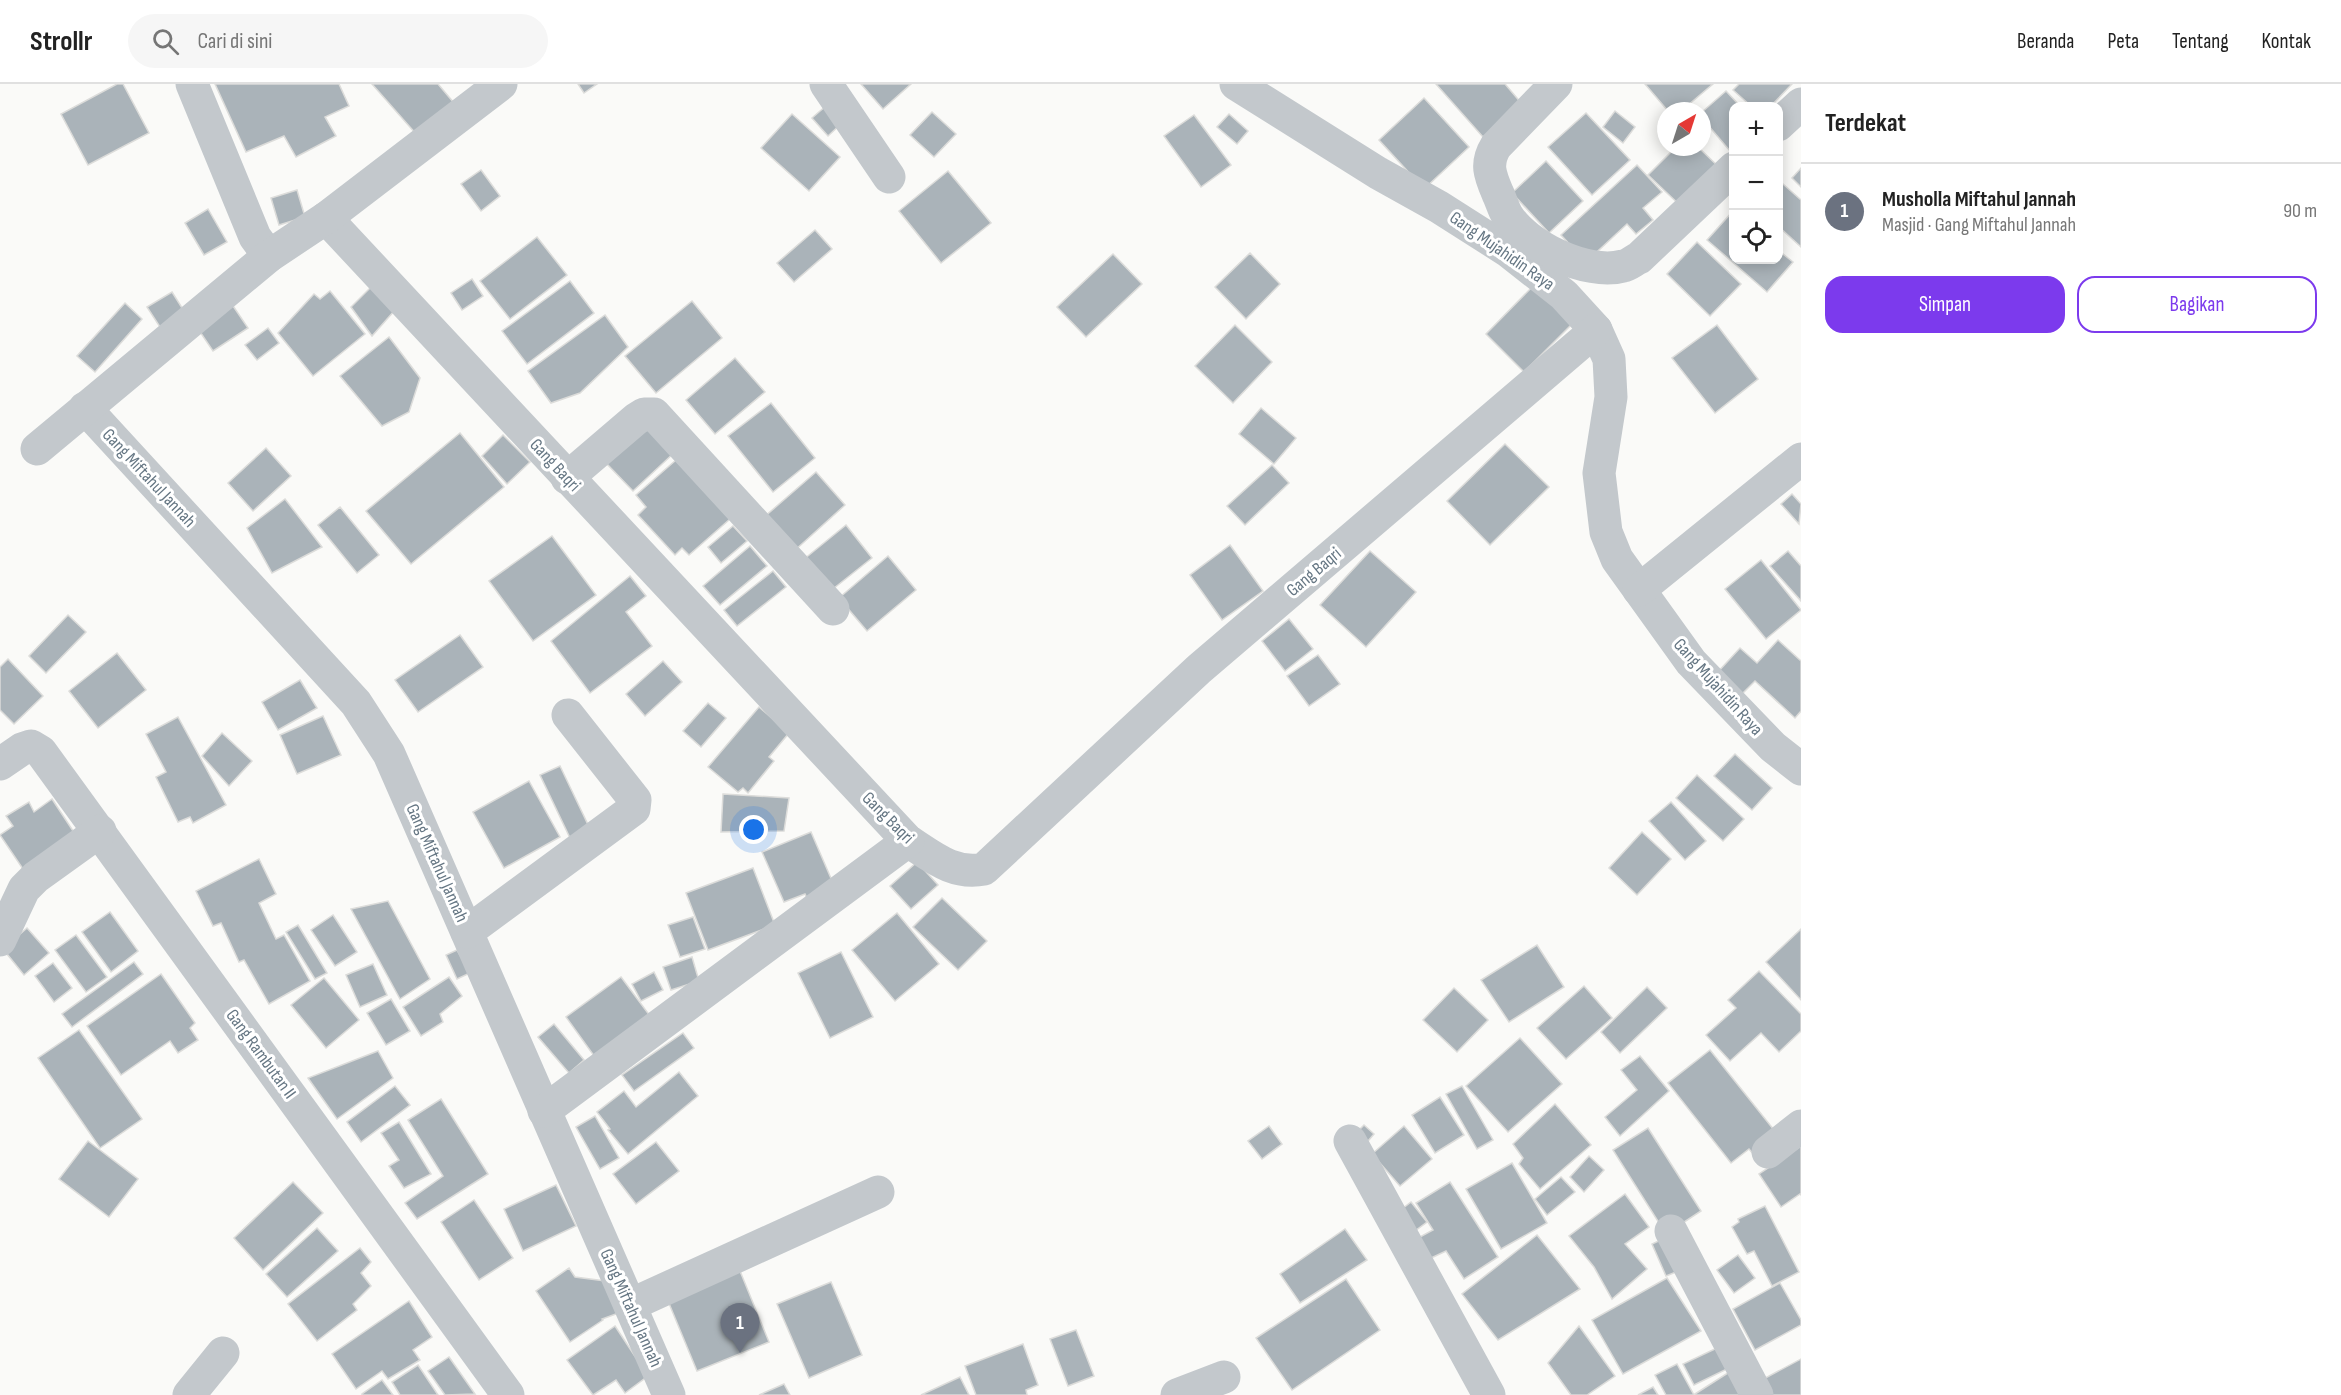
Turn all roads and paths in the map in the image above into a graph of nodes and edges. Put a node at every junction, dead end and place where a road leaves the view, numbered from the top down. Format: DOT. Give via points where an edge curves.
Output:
graph roads {
  1 [pos="192,84"];
  2 [pos="501,84"];
  3 [pos="826,84"];
  4 [pos="1236,84"];
  5 [pos="1556,84"];
  6 [pos="1801,104"];
  7 [pos="1783,121"];
  8 [pos="1729,173"];
  9 [pos="889,177"];
  10 [pos="326,218"];
  11 [pos="269,256"];
  12 [pos="1596,330"];
  13 [pos="85,408"];
  14 [pos="37,449"];
  15 [pos="1801,459"];
  16 [pos="567,478"];
  17 [pos="1639,590"];
  18 [pos="833,609"];
  19 [pos="568,715"];
  20 [pos="0,764"];
  21 [pos="1801,769"];
  22 [pos="100,831"];
  23 [pos="908,841"];
  24 [pos="467,932"];
  25 [pos="0,940"];
  26 [pos="544,1111"];
  27 [pos="1801,1126"];
  28 [pos="1350,1141"];
  29 [pos="1768,1152"];
  30 [pos="878,1192"];
  31 [pos="1671,1231"];
  32 [pos="630,1305"];
  33 [pos="223,1353"];
  34 [pos="1224,1377"];
  35 [pos="189,1395"];
  36 [pos="508,1395"];
  37 [pos="669,1395"];
  38 [pos="1177,1395"];
  39 [pos="1488,1395"];
  40 [pos="1757,1395"];
  1 -- 11 [label="street" via="255,237"];
  2 -- 10 [label="street"];
  3 -- 9 [label="street"];
  4 -- 12 [label="street, Gang Mujahidin Raya" via="1508,250 1564,295"];
  5 -- 8 [label="street" via="1489,158 1491,177 1507,215 1530,238 1563,260 1606,268 1623,266 1639,258"];
  6 -- 7 [label="street"];
  10 -- 11 [label="street"];
  10 -- 16 [label="street, Gang Baqri"];
  11 -- 13 [label="street"];
  12 -- 17 [label="street, Gang Mujahidin Raya" via="1609,359 1611,397 1599,473 1606,532 1617,559"];
  12 -- 23 [label="street, Gang Baqri" via="1199,669 984,869 967,872 948,867"];
  13 -- 14 [label="street"];
  13 -- 24 [label="street, Gang Miftahul Jannah" via="356,703 389,753"];
  15 -- 17 [label="street"];
  16 -- 18 [label="street" via="636,419 654,414"];
  16 -- 23 [label="street, Gang Baqri"];
  17 -- 21 [label="street, Gang Mujahidin Raya" via="1691,662 1773,747"];
  19 -- 24 [label="street" via="635,800 634,809"];
  20 -- 22 [label="street, Gang Rambutan II" via="31,746 41,752"];
  22 -- 25 [label="street" via="24,889"];
  22 -- 36 [label="street, Gang Rambutan II"];
  23 -- 26 [label="street"];
  24 -- 26 [label="street, Gang Miftahul Jannah"];
  26 -- 32 [label="street, Gang Miftahul Jannah"];
  27 -- 29 [label="street"];
  28 -- 39 [label="street"];
  30 -- 32 [label="street"];
  31 -- 40 [label="street"];
  32 -- 37 [label="street, Gang Miftahul Jannah"];
  33 -- 35 [label="street"];
  34 -- 38 [label="street"];
}
